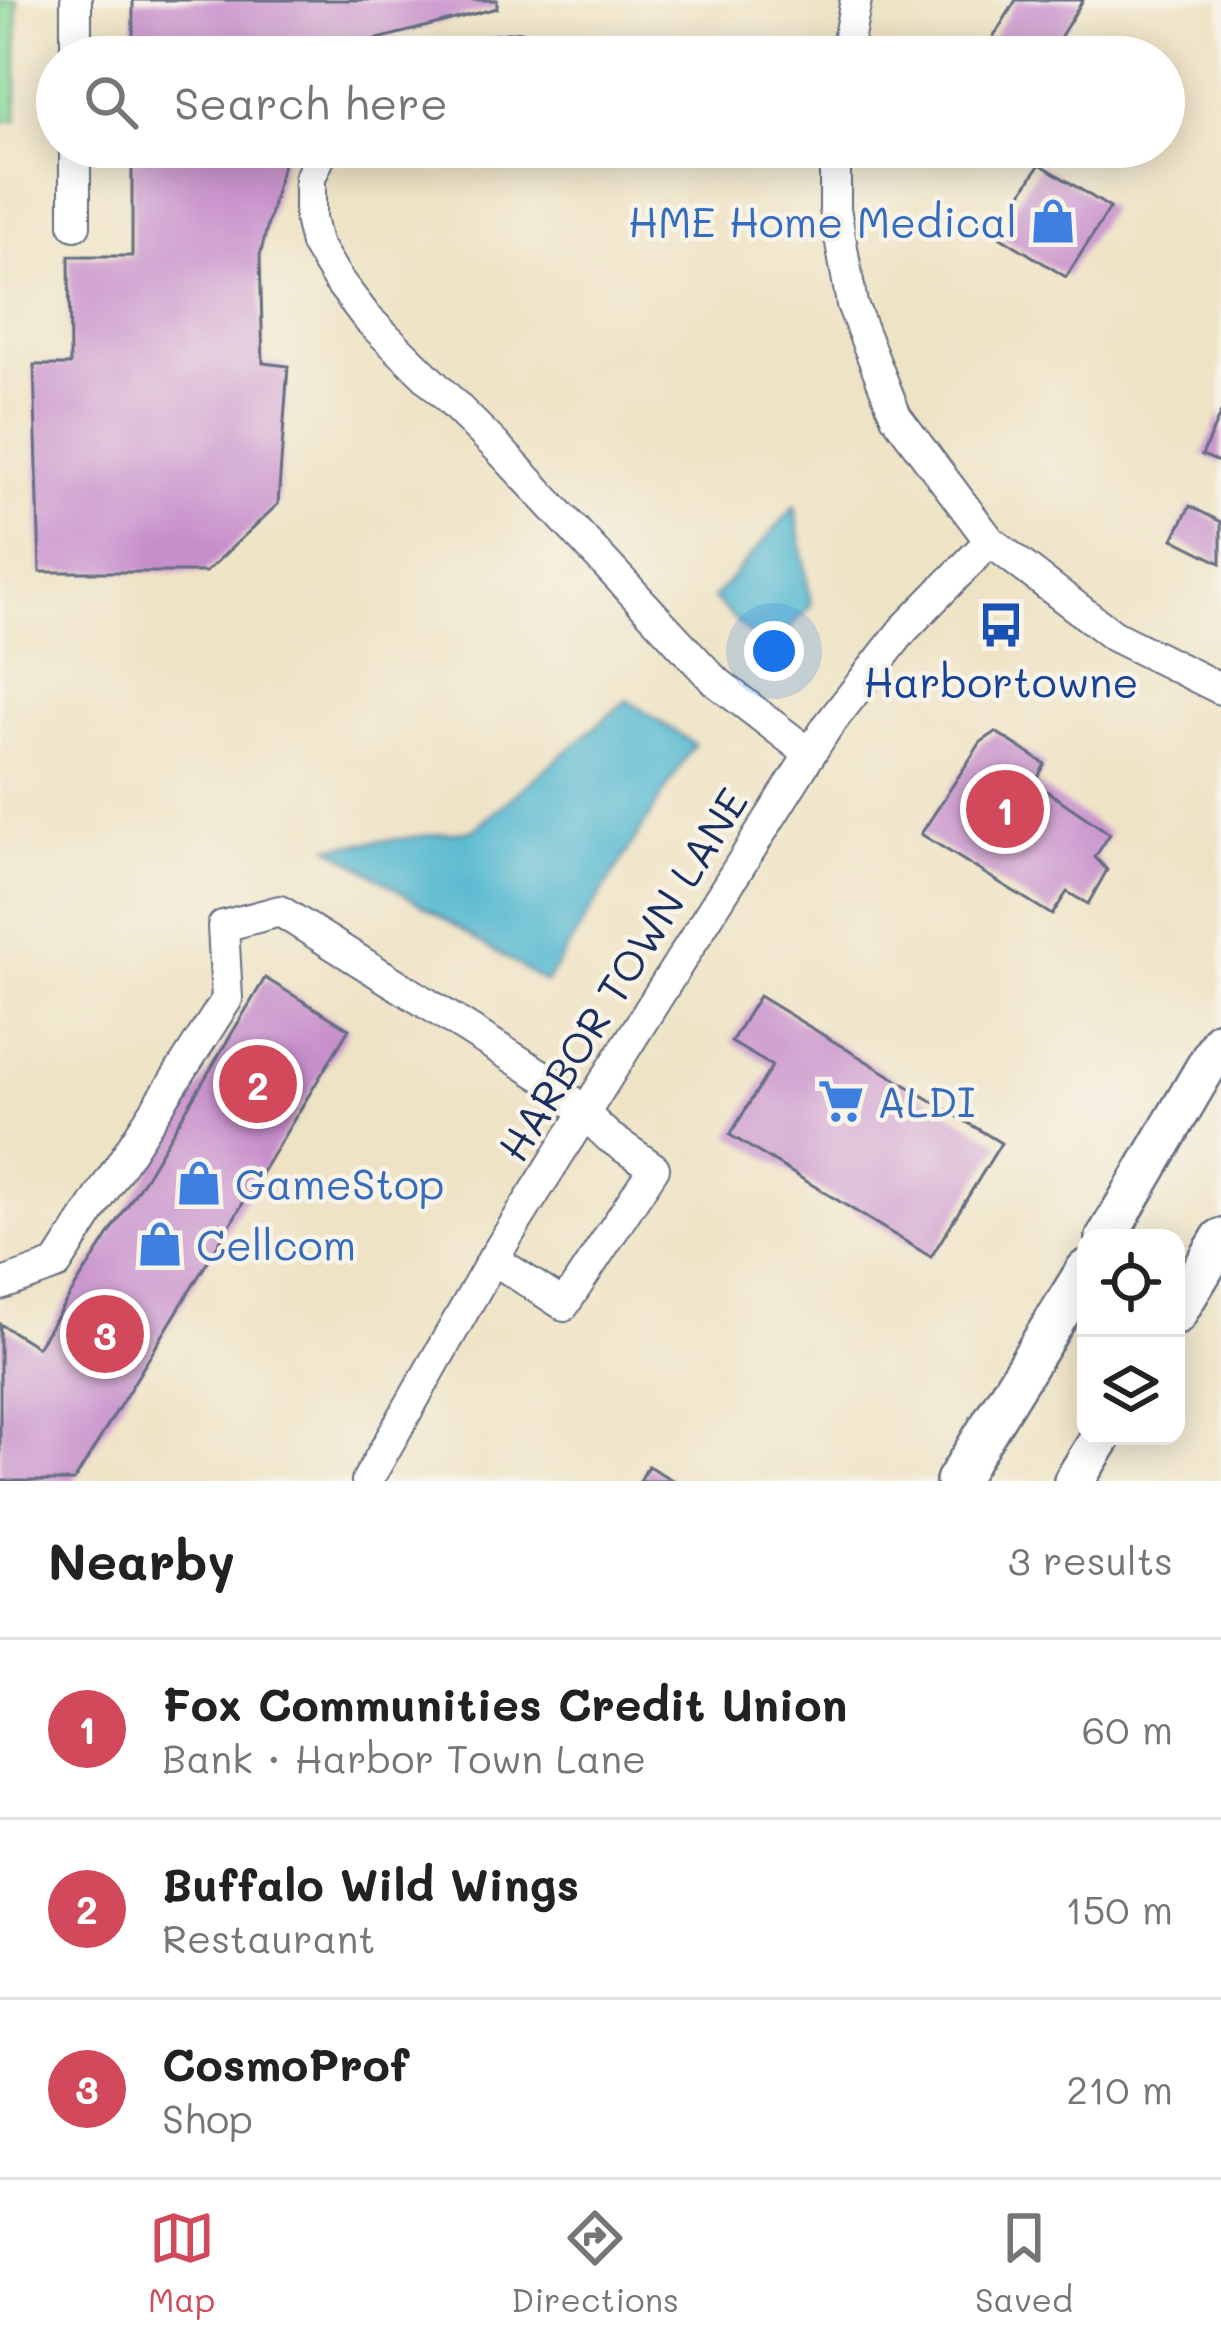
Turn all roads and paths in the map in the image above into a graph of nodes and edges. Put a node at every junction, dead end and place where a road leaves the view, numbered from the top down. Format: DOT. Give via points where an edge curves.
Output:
graph roads {
  1 [pos="76,0"];
  2 [pos="856,0"];
  3 [pos="76,36"];
  4 [pos="849,36"];
  5 [pos="75,168"];
  6 [pos="315,168"];
  7 [pos="835,168"];
  8 [pos="75,225"];
  9 [pos="990,541"];
  10 [pos="1221,689"];
  11 [pos="810,754"];
  12 [pos="1221,1041"];
  13 [pos="585,1112"];
  14 [pos="1111,1229"];
  15 [pos="1221,1239"];
  16 [pos="493,1259"];
  17 [pos="0,1285"];
  18 [pos="1077,1285"];
  19 [pos="1185,1299"];
  20 [pos="1096,1445"];
  21 [pos="380,1476"];
  22 [pos="956,1481"];
  23 [pos="1074,1481"];
  1 -- 3 [label="street"];
  2 -- 4 [label="street"];
  5 -- 8 [label="street"];
  6 -- 11 [label="street" via="313,231 367,318 714,680"];
  7 -- 9 [label="street" via="852,304 888,398"];
  9 -- 10 [label="street" via="1114,636"];
  9 -- 11 [label="street, HARBOR TOWN LANE" via="903,630"];
  11 -- 13 [label="street, HARBOR TOWN LANE"];
  12 -- 14 [label="main road"];
  13 -- 16 [label="street, HARBOR TOWN LANE"];
  13 -- 16 [label="street" via="654,1168 564,1305"];
  13 -- 17 [label="street" via="549,1080 280,911 223,926 227,999 56,1265"];
  15 -- 19 [label="main road"];
  16 -- 21 [label="street, HARBOR TOWN LANE"];
  18 -- 22 [label="main road"];
  20 -- 23 [label="main road"];
}
